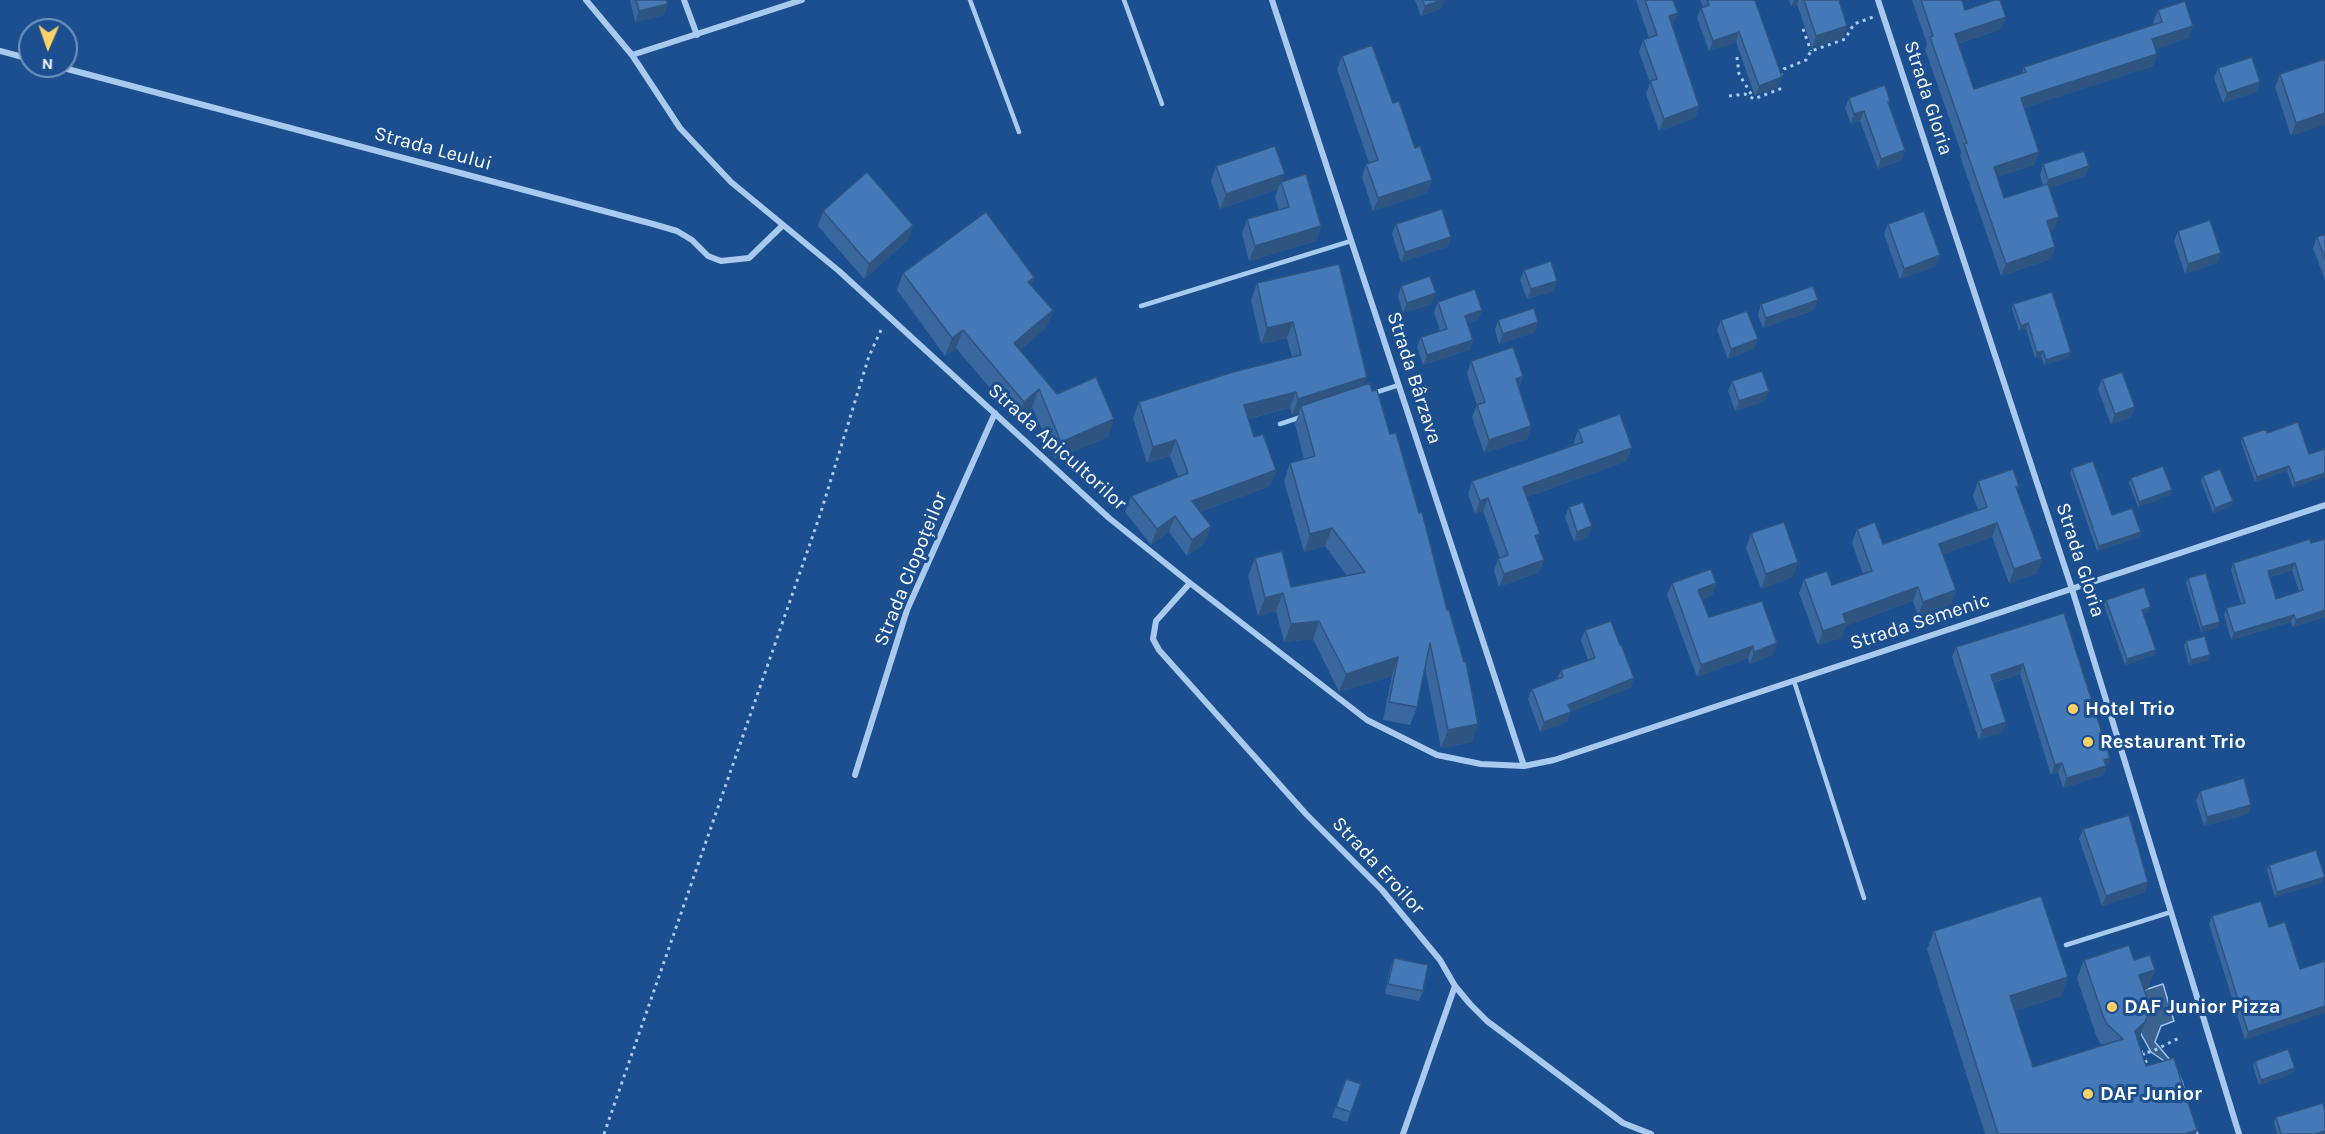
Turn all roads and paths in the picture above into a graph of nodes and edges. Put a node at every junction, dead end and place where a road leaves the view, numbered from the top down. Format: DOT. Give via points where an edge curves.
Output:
graph roads {
  1 [pos="585,0"];
  2 [pos="684,0"];
  3 [pos="802,0"];
  4 [pos="970,0"];
  5 [pos="1124,0"];
  6 [pos="1272,0"];
  7 [pos="1878,0"];
  8 [pos="1882,14"];
  9 [pos="1842,28"];
  10 [pos="1803,29"];
  11 [pos="697,35"];
  12 [pos="1845,39"];
  13 [pos="0,51"];
  14 [pos="1811,51"];
  15 [pos="632,55"];
  16 [pos="18,56"];
  17 [pos="1737,57"];
  18 [pos="1776,66"];
  19 [pos="78,72"];
  20 [pos="1780,76"];
  21 [pos="1729,96"];
  22 [pos="1754,99"];
  23 [pos="1162,104"];
  24 [pos="1019,132"];
  25 [pos="782,226"];
  26 [pos="1351,241"];
  27 [pos="1141,306"];
  28 [pos="888,315"];
  29 [pos="1399,385"];
  30 [pos="1366,396"];
  31 [pos="995,413"];
  32 [pos="1312,413"];
  33 [pos="1280,424"];
  34 [pos="2325,505"];
  35 [pos="1190,584"];
  36 [pos="2072,589"];
  37 [pos="1794,681"];
  38 [pos="1524,766"];
  39 [pos="855,775"];
  40 [pos="1864,898"];
  41 [pos="2171,912"];
  42 [pos="2066,945"];
  43 [pos="1455,986"];
  44 [pos="2180,1038"];
  45 [pos="2134,1050"];
  46 [pos="2143,1053"];
  47 [pos="2149,1072"];
  48 [pos="604,1134"];
  49 [pos="1403,1134"];
  50 [pos="1651,1134"];
  51 [pos="2239,1134"];
  1 -- 15 [label="street, Strada Apicultorilor"];
  2 -- 11 [label="street"];
  3 -- 11 [label="street"];
  4 -- 24 [label="lane"];
  5 -- 23 [label="lane"];
  6 -- 26 [label="street, Strada Bârzava"];
  7 -- 8 [label="street, Strada Gloria"];
  8 -- 12 [label="path" via="1854,24"];
  8 -- 36 [label="street, Strada Gloria"];
  9 -- 12 [label="path"];
  10 -- 14 [label="path"];
  11 -- 15 [label="street"];
  12 -- 14 [label="path"];
  13 -- 16 [label="street"];
  14 -- 20 [label="path" via="1806,60 1784,69"];
  15 -- 25 [label="street, Strada Apicultorilor" via="680,128 730,182"];
  17 -- 22 [label="path" via="1739,74"];
  18 -- 20 [label="path"];
  19 -- 25 [label="street, Strada Leului" via="661,226 677,231 708,256 721,261 749,258"];
  20 -- 22 [label="path" via="1780,89"];
  21 -- 22 [label="path" via="1745,94"];
  25 -- 28 [label="street, Strada Apicultorilor"];
  26 -- 27 [label="lane"];
  26 -- 29 [label="street, Strada Bârzava"];
  28 -- 31 [label="street, Strada Apicultorilor"];
  28 -- 48 [label="path" via="869,356 820,515"];
  29 -- 30 [label="lane"];
  29 -- 38 [label="street, Strada Bârzava"];
  31 -- 35 [label="street, Strada Apicultorilor" via="1109,518"];
  31 -- 39 [label="street, Strada Clopoțeilor" via="907,610"];
  32 -- 33 [label="lane"];
  34 -- 36 [label="street, Strada Semenic"];
  35 -- 38 [label="street, Strada Apicultorilor" via="1367,720 1437,755 1481,764"];
  35 -- 43 [label="street, Strada Eroilor" via="1156,621 1153,639 1159,650 1306,814 1382,890 1440,960"];
  36 -- 37 [label="street, Strada Semenic"];
  36 -- 41 [label="street, Strada Gloria"];
  37 -- 38 [label="street, Strada Semenic" via="1554,760"];
  37 -- 40 [label="lane"];
  41 -- 42 [label="lane"];
  41 -- 51 [label="street, Strada Gloria"];
  43 -- 49 [label="street"];
  43 -- 50 [label="street, Strada Eroilor" via="1487,1021 1623,1123"];
  44 -- 46 [label="path"];
  45 -- 46 [label="path"];
  46 -- 47 [label="path"];
}
